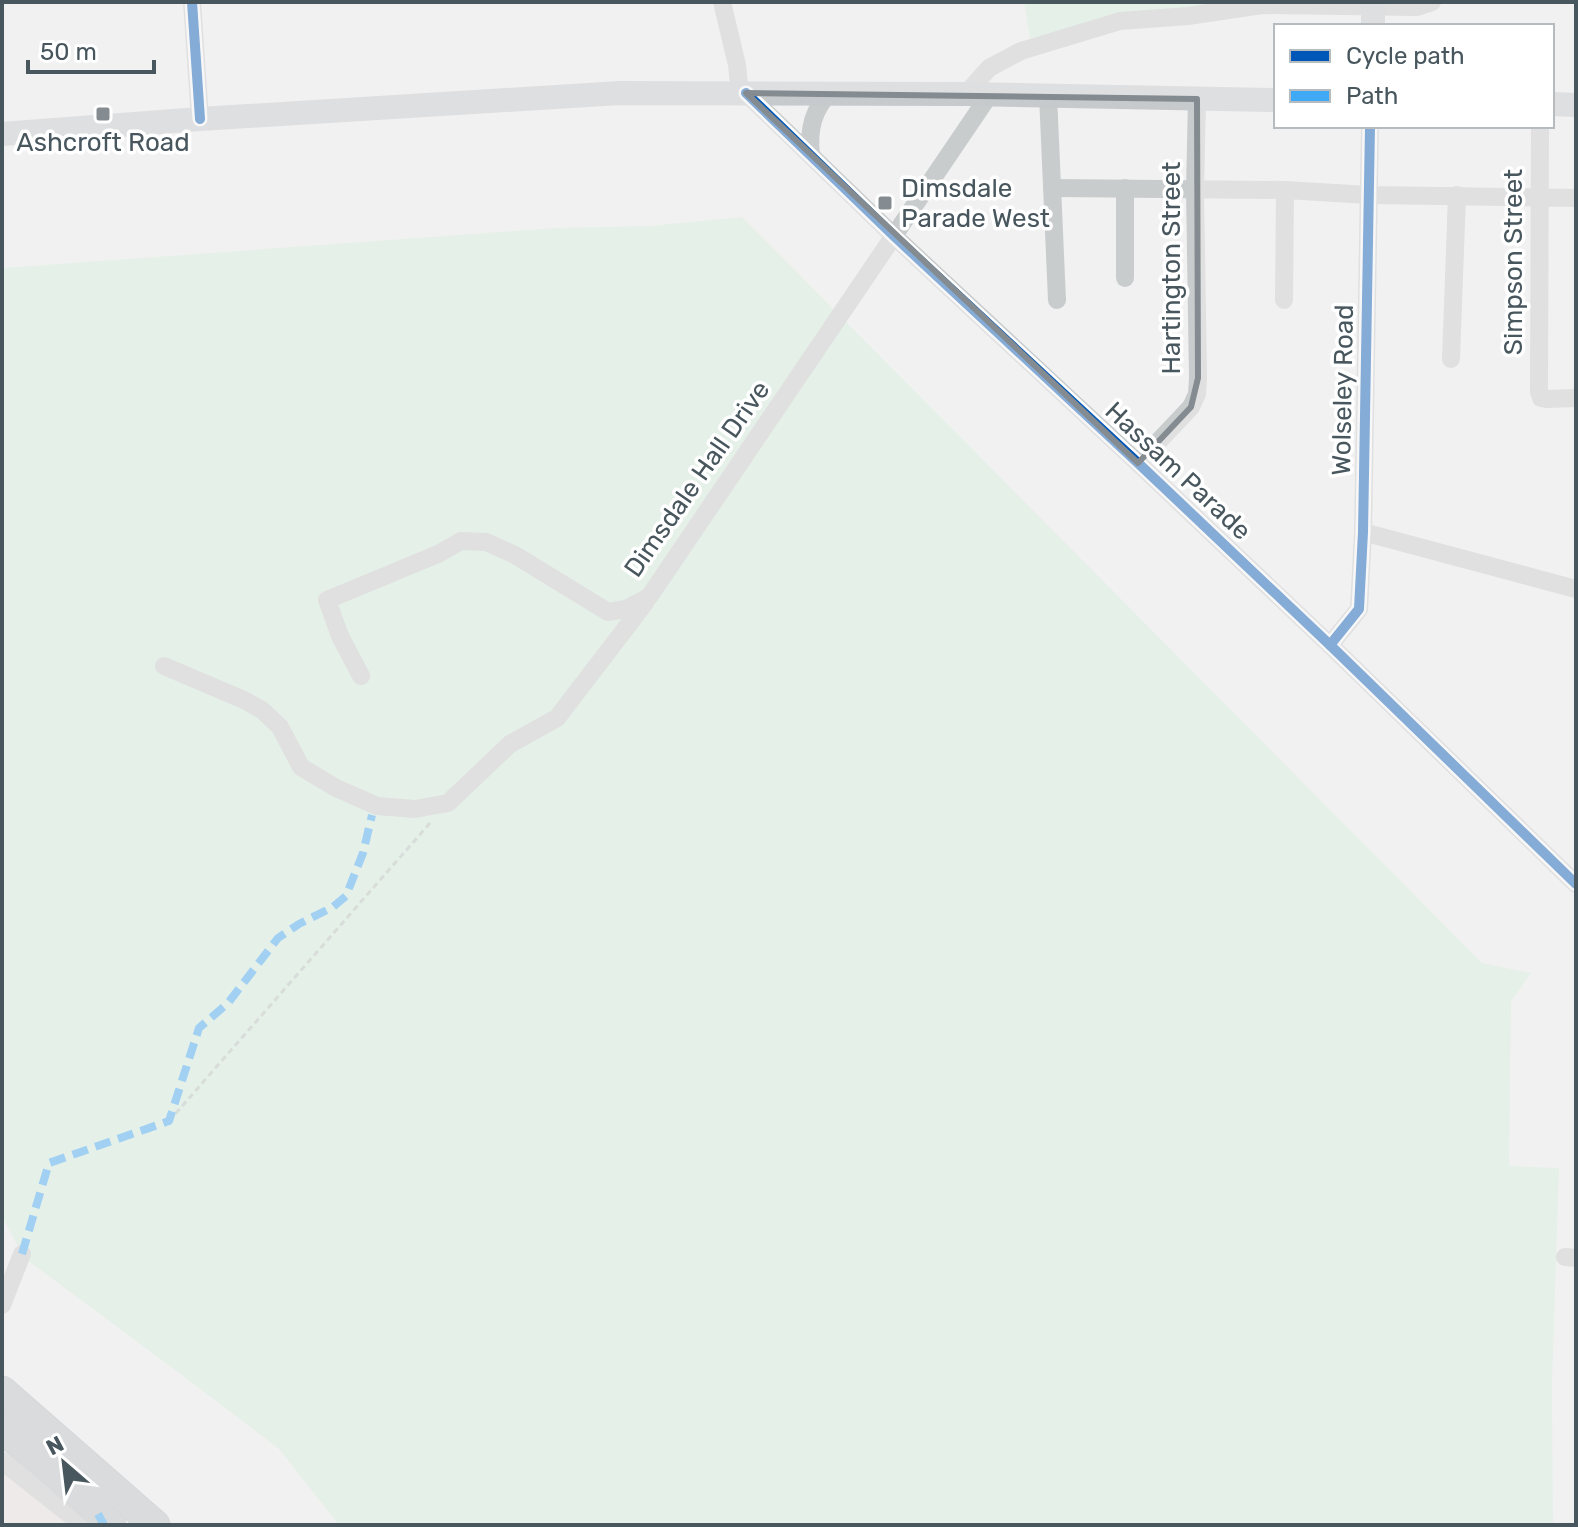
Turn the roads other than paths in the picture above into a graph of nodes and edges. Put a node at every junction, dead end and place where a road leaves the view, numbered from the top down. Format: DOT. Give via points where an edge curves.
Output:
graph roads {
  1 [pos="192,2"];
  2 [pos="722,2"];
  3 [pos="1432,2"];
  4 [pos="1289,4"];
  5 [pos="1376,15"];
  6 [pos="743,93"];
  7 [pos="830,93"];
  8 [pos="978,94"];
  9 [pos="1048,95"];
  10 [pos="1197,99"];
  11 [pos="1274,100"];
  12 [pos="1554,104"];
  13 [pos="1576,105"];
  14 [pos="200,119"];
  15 [pos="1370,128"];
  16 [pos="1540,128"];
  17 [pos="2,134"];
  18 [pos="811,155"];
  19 [pos="1052,188"];
  20 [pos="1125,188"];
  21 [pos="1195,190"];
  22 [pos="1285,190"];
  23 [pos="1369,195"];
  24 [pos="1457,195"];
  25 [pos="1540,197"];
  26 [pos="1576,198"];
  27 [pos="895,237"];
  28 [pos="1125,278"];
  29 [pos="1057,300"];
  30 [pos="1284,300"];
  31 [pos="1451,359"];
  32 [pos="1576,398"];
  33 [pos="1138,463"];
  34 [pos="1363,532"];
  35 [pos="1576,589"];
  36 [pos="649,597"];
  37 [pos="1330,645"];
  38 [pos="164,666"];
  39 [pos="361,676"];
  40 [pos="1576,884"];
  41 [pos="22,1254"];
  42 [pos="2,1305"];
  43 [pos="2,1391"];
  44 [pos="2,1428"];
  45 [pos="2,1461"];
  46 [pos="117,1491"];
  47 [pos="96,1522"];
  48 [pos="155,1525"];
  1 -- 14 [label="street"];
  2 -- 6 [label="street"];
  3 -- 5 [label="street, Dimsdale Hall Drive"];
  4 -- 5 [label="street, Dimsdale Hall Drive"];
  4 -- 8 [label="street, Dimsdale Hall Drive" via="1106,25 1021,51 989,68"];
  6 -- 7 [label="main road"];
  6 -- 14 [label="main road" via="620,93"];
  6 -- 18 [label="street, Hassam Parade"];
  7 -- 8 [label="main road"];
  7 -- 18 [label="street" via="813,118"];
  8 -- 9 [label="main road"];
  8 -- 27 [label="street, Dimsdale Hall Drive"];
  9 -- 10 [label="main road"];
  9 -- 19 [label="street"];
  10 -- 11 [label="main road"];
  10 -- 21 [label="street, Hartington Street"];
  12 -- 13 [label="main road"];
  14 -- 17 [label="main road"];
  15 -- 23 [label="street, Wolseley Road"];
  16 -- 25 [label="street, Simpson Street"];
  18 -- 27 [label="street, Hassam Parade"];
  19 -- 20 [label="street"];
  19 -- 29 [label="street"];
  20 -- 21 [label="street"];
  20 -- 28 [label="street"];
  21 -- 22 [label="street"];
  21 -- 33 [label="street, Hartington Street" via="1197,394"];
  22 -- 23 [label="street"];
  22 -- 30 [label="street"];
  23 -- 24 [label="street"];
  23 -- 34 [label="street, Wolseley Road"];
  24 -- 25 [label="street"];
  24 -- 31 [label="street"];
  25 -- 26 [label="street"];
  25 -- 32 [label="street, Simpson Street" via="1539,392 1541,398"];
  27 -- 33 [label="street, Hassam Parade"];
  27 -- 36 [label="street, Dimsdale Hall Drive"];
  33 -- 37 [label="street, Hassam Parade"];
  34 -- 35 [label="street"];
  34 -- 37 [label="street, Wolseley Road" via="1359,609"];
  36 -- 38 [label="street" via="557,718 510,744 448,803 415,809 377,806 336,788 301,767 280,727 262,710"];
  36 -- 39 [label="street, Dimsdale Hall Drive" via="608,612 515,555 486,542 461,541 327,600"];
  37 -- 40 [label="street, Hassam Parade"];
  41 -- 42 [label="street"];
  43 -- 46 [label="highway"];
  44 -- 47 [label="highway"];
  45 -- 47 [label="street"];
  46 -- 47 [label="street"];
  46 -- 48 [label="highway"];
}
